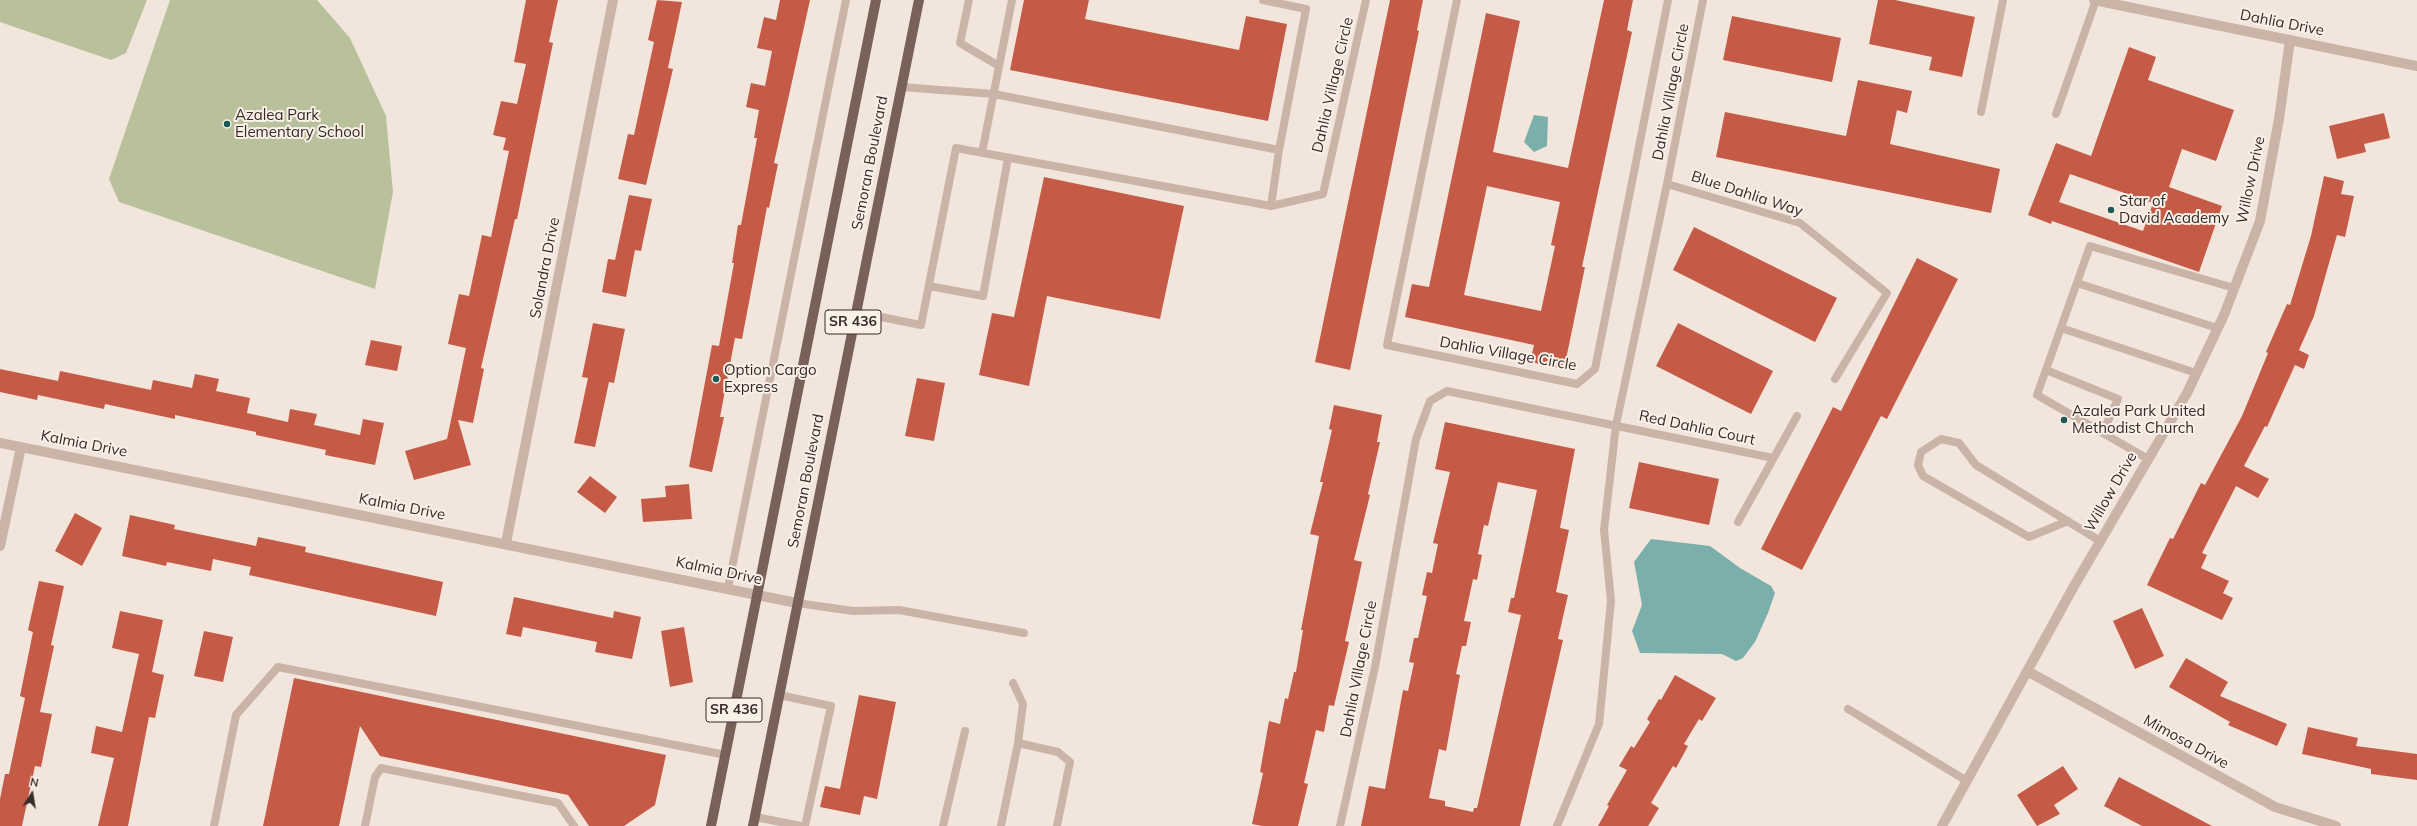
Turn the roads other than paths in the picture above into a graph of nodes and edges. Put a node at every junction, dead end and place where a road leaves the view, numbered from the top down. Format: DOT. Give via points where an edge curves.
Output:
graph roads {
  1 [pos="613,0"];
  2 [pos="846,0"];
  3 [pos="876,0"];
  4 [pos="918,0"];
  5 [pos="969,0"];
  6 [pos="1012,0"];
  7 [pos="1263,0"];
  8 [pos="1366,0"];
  9 [pos="1457,0"];
  10 [pos="1668,0"];
  11 [pos="1703,0"];
  12 [pos="2003,0"];
  13 [pos="2095,0"];
  14 [pos="2290,40"];
  15 [pos="999,66"];
  16 [pos="2417,66"];
  17 [pos="901,87"];
  18 [pos="994,94"];
  19 [pos="1980,112"];
  20 [pos="2056,114"];
  21 [pos="1279,150"];
  22 [pos="982,153"];
  23 [pos="1008,158"];
  24 [pos="1667,184"];
  25 [pos="1271,206"];
  26 [pos="2077,283"];
  27 [pos="929,286"];
  28 [pos="2234,288"];
  29 [pos="856,312"];
  30 [pos="2061,328"];
  31 [pos="2217,328"];
  32 [pos="2046,370"];
  33 [pos="2196,373"];
  34 [pos="1835,379"];
  35 [pos="1797,416"];
  36 [pos="1616,425"];
  37 [pos="2102,432"];
  38 [pos="0,443"];
  39 [pos="21,447"];
  40 [pos="1773,458"];
  41 [pos="2148,459"];
  42 [pos="2068,521"];
  43 [pos="1738,522"];
  44 [pos="2100,541"];
  45 [pos="506,543"];
  46 [pos="0,546"];
  47 [pos="728,588"];
  48 [pos="757,595"];
  49 [pos="797,603"];
  50 [pos="1024,633"];
  51 [pos="2027,671"];
  52 [pos="1013,683"];
  53 [pos="779,695"];
  54 [pos="1848,709"];
  55 [pos="965,731"];
  56 [pos="1018,743"];
  57 [pos="726,755"];
  58 [pos="1967,781"];
  59 [pos="754,821"];
  60 [pos="214,826"];
  61 [pos="365,826"];
  62 [pos="574,826"];
  63 [pos="711,826"];
  64 [pos="801,826"];
  65 [pos="805,826"];
  66 [pos="943,826"];
  67 [pos="1001,826"];
  68 [pos="1057,826"];
  69 [pos="1340,826"];
  70 [pos="1557,826"];
  71 [pos="1942,826"];
  72 [pos="2336,826"];
  1 -- 45 [label="street, Solandra Drive"];
  2 -- 47 [label="lane"];
  3 -- 48 [label="main road, Semoran Boulevard / SR 436"];
  4 -- 17 [label="main road, Semoran Boulevard / SR 436"];
  5 -- 15 [label="lane" via="960,43"];
  6 -- 15 [label="lane"];
  7 -- 21 [label="lane" via="1306,9"];
  8 -- 25 [label="lane, Dahlia Village Circle" via="1323,194"];
  9 -- 10 [label="lane, Dahlia Village Circle" via="1387,345 1577,384 1595,369"];
  11 -- 24 [label="lane, Dahlia Village Circle"];
  12 -- 19 [label="lane"];
  13 -- 14 [label="street, Dahlia Drive"];
  13 -- 20 [label="lane"];
  14 -- 16 [label="street, Dahlia Drive"];
  14 -- 28 [label="street, Willow Drive" via="2279,119 2260,221"];
  15 -- 18 [label="lane"];
  17 -- 18 [label="lane"];
  17 -- 29 [label="main road, Semoran Boulevard / SR 436"];
  18 -- 21 [label="lane"];
  18 -- 22 [label="lane"];
  21 -- 25 [label="lane"];
  22 -- 23 [label="lane"];
  22 -- 27 [label="lane" via="956,148"];
  23 -- 25 [label="lane"];
  23 -- 27 [label="lane" via="983,296"];
  24 -- 34 [label="lane, Blue Dahlia Way" via="1800,223 1887,293"];
  24 -- 36 [label="lane, Dahlia Village Circle"];
  26 -- 28 [label="lane" via="2090,246"];
  26 -- 30 [label="lane"];
  26 -- 31 [label="lane"];
  27 -- 29 [label="lane" via="921,325"];
  28 -- 31 [label="street, Willow Drive"];
  29 -- 49 [label="main road, Semoran Boulevard / SR 436"];
  30 -- 32 [label="lane"];
  30 -- 33 [label="lane"];
  31 -- 33 [label="street, Willow Drive"];
  32 -- 37 [label="lane" via="2037,395"];
  32 -- 37 [label="lane" via="2118,399"];
  33 -- 41 [label="street, Willow Drive"];
  35 -- 40 [label="lane"];
  36 -- 40 [label="lane, Red Dahlia Court"];
  36 -- 69 [label="lane, Dahlia Village Circle" via="1447,391 1430,401 1416,439 1375,667"];
  36 -- 70 [label="lane, Dahlia Village Circle" via="1604,530 1611,600 1599,724"];
  37 -- 41 [label="lane"];
  38 -- 39 [label="street, Kalmia Drive"];
  39 -- 45 [label="street, Kalmia Drive"];
  39 -- 46 [label="street"];
  40 -- 43 [label="lane"];
  41 -- 44 [label="street, Willow Drive"];
  42 -- 42 [label="lane" via="1976,465 1959,443 1941,439 1920,452 1918,465 1923,476 2028,537"];
  42 -- 44 [label="lane"];
  44 -- 51 [label="street, Willow Drive"];
  45 -- 47 [label="street, Kalmia Drive"];
  47 -- 48 [label="street, Kalmia Drive"];
  48 -- 49 [label="street, Kalmia Drive"];
  48 -- 57 [label="main road, Semoran Boulevard / SR 436"];
  49 -- 50 [label="lane" via="853,611 899,610"];
  49 -- 53 [label="main road, Semoran Boulevard / SR 436"];
  51 -- 58 [label="street, Willow Drive"];
  51 -- 72 [label="street, Mimosa Drive" via="2275,807"];
  52 -- 56 [label="lane" via="1023,704"];
  53 -- 59 [label="main road, Semoran Boulevard / SR 436"];
  53 -- 65 [label="lane" via="830,706"];
  54 -- 58 [label="lane"];
  55 -- 66 [label="lane"];
  56 -- 67 [label="lane"];
  56 -- 68 [label="lane" via="1058,752 1070,762"];
  57 -- 60 [label="lane" via="278,667 236,715"];
  57 -- 63 [label="main road, Semoran Boulevard / SR 436"];
  58 -- 71 [label="street, Willow Drive"];
  59 -- 64 [label="lane"];
  61 -- 62 [label="lane" via="375,777 381,768 558,803"];
}
